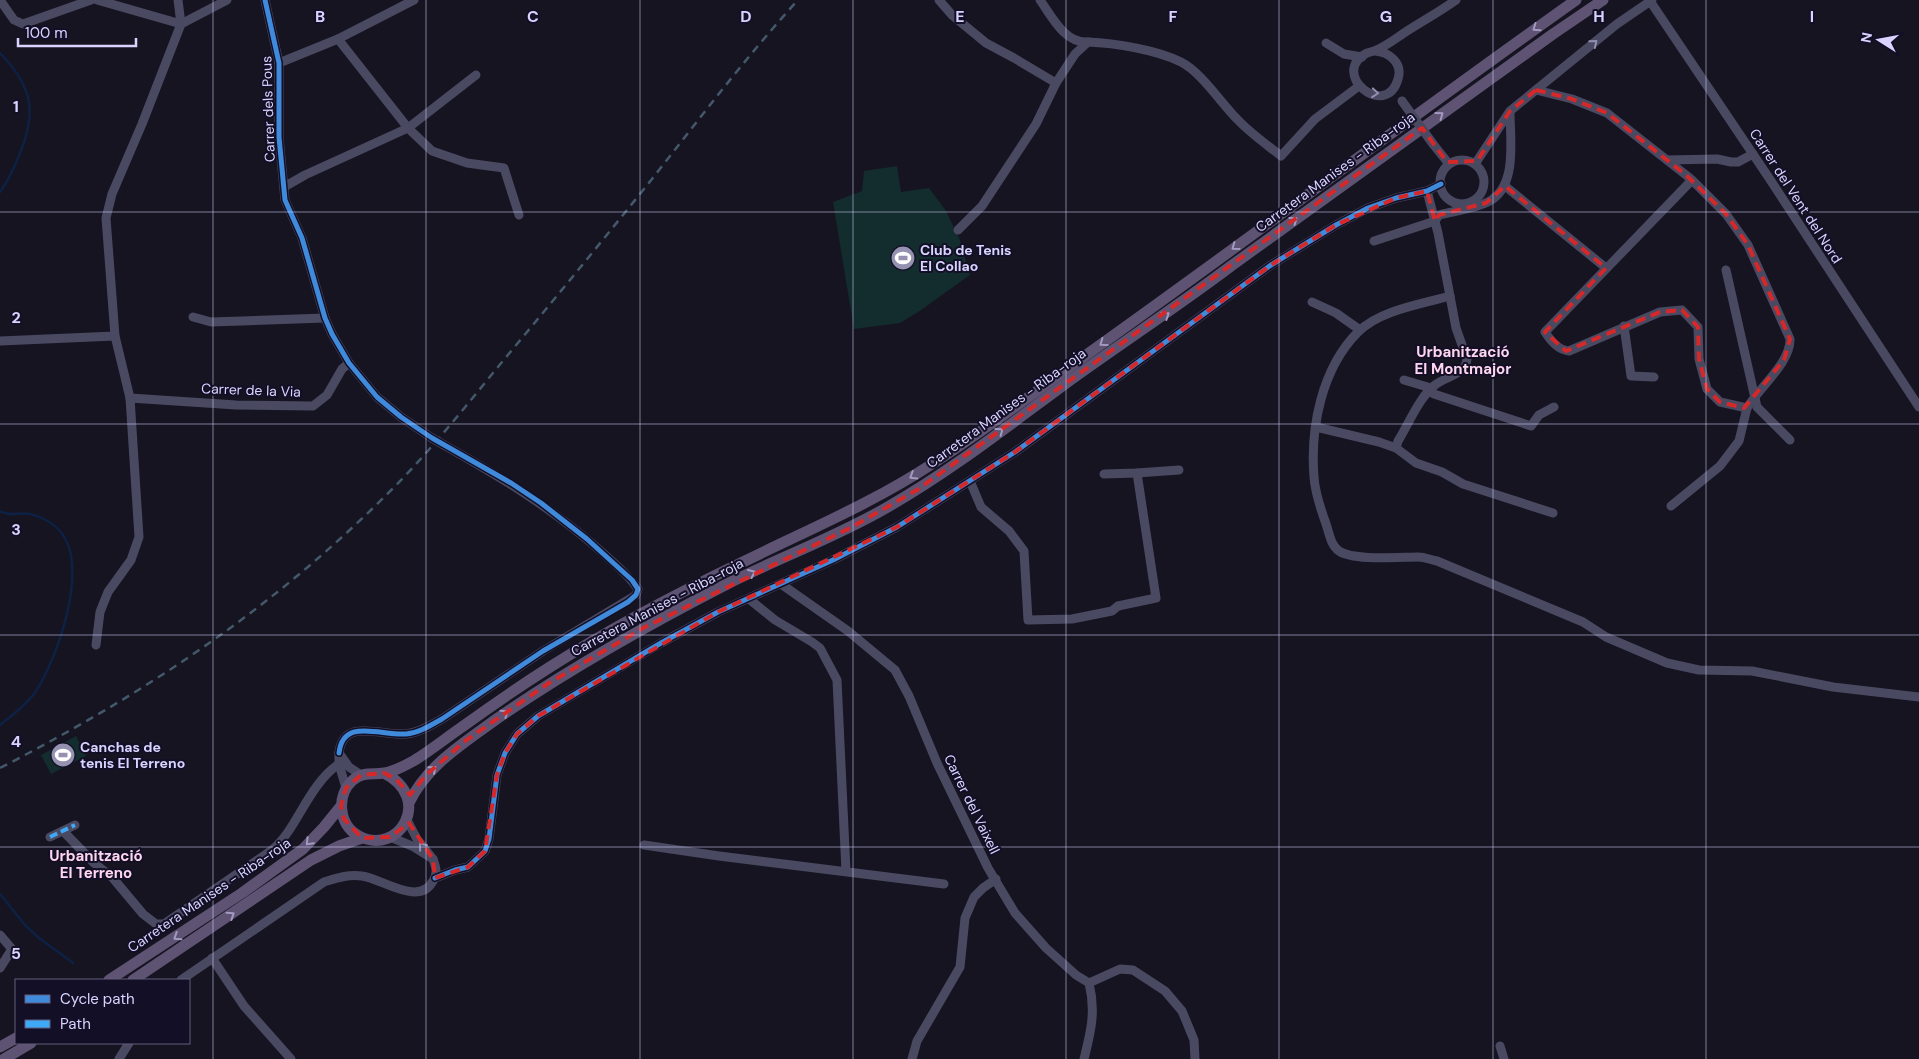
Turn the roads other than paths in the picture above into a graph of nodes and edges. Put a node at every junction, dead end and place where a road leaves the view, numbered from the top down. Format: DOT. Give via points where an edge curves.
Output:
graph roads {
  1 [pos="0,0"];
  2 [pos="91,0"];
  3 [pos="97,0"];
  4 [pos="178,0"];
  5 [pos="227,0"];
  6 [pos="265,0"];
  7 [pos="414,0"];
  8 [pos="939,0"];
  9 [pos="1040,0"];
  10 [pos="1456,0"];
  11 [pos="1576,0"];
  12 [pos="1603,0"];
  13 [pos="1651,1"];
  14 [pos="69,4"];
  15 [pos="181,24"];
  16 [pos="338,39"];
  17 [pos="1088,42"];
  18 [pos="1326,43"];
  19 [pos="1375,51"];
  20 [pos="1362,57"];
  21 [pos="279,63"];
  22 [pos="476,74"];
  23 [pos="1056,84"];
  24 [pos="1359,86"];
  25 [pos="1392,89"];
  26 [pos="1536,90"];
  27 [pos="1510,112"];
  28 [pos="408,128"];
  29 [pos="1752,154"];
  30 [pos="1667,160"];
  31 [pos="1449,164"];
  32 [pos="1476,164"];
  33 [pos="1692,180"];
  34 [pos="1440,184"];
  35 [pos="1505,186"];
  36 [pos="284,187"];
  37 [pos="1427,190"];
  38 [pos="519,215"];
  39 [pos="1435,221"];
  40 [pos="958,230"];
  41 [pos="1374,241"];
  42 [pos="1606,268"];
  43 [pos="1726,270"];
  44 [pos="1450,296"];
  45 [pos="1312,302"];
  46 [pos="192,317"];
  47 [pos="325,318"];
  48 [pos="1624,326"];
  49 [pos="1360,330"];
  50 [pos="114,336"];
  51 [pos="0,341"];
  52 [pos="349,363"];
  53 [pos="1654,378"];
  54 [pos="1404,380"];
  55 [pos="1430,389"];
  56 [pos="1754,395"];
  57 [pos="130,398"];
  58 [pos="1554,407"];
  59 [pos="1919,407"];
  60 [pos="1747,408"];
  61 [pos="1316,427"];
  62 [pos="1790,440"];
  63 [pos="1396,448"];
  64 [pos="1179,470"];
  65 [pos="1137,473"];
  66 [pos="1104,474"];
  67 [pos="970,481"];
  68 [pos="1671,506"];
  69 [pos="1553,514"];
  70 [pos="781,584"];
  71 [pos="749,598"];
  72 [pos="96,645"];
  73 [pos="1919,697"];
  74 [pos="339,754"];
  75 [pos="338,764"];
  76 [pos="384,773"];
  77 [pos="361,775"];
  78 [pos="346,788"];
  79 [pos="409,802"];
  80 [pos="341,806"];
  81 [pos="407,820"];
  82 [pos="75,825"];
  83 [pos="63,831"];
  84 [pos="390,837"];
  85 [pos="50,838"];
  86 [pos="362,838"];
  87 [pos="644,845"];
  88 [pos="433,859"];
  89 [pos="846,871"];
  90 [pos="435,878"];
  91 [pos="996,880"];
  92 [pos="944,884"];
  93 [pos="0,935"];
  94 [pos="212,958"];
  95 [pos="0,968"];
  96 [pos="111,979"];
  97 [pos="133,979"];
  98 [pos="182,979"];
  99 [pos="1089,983"];
  100 [pos="15,1039"];
  101 [pos="29,1044"];
  102 [pos="128,1044"];
  103 [pos="1500,1046"];
  104 [pos="0,1047"];
  105 [pos="4,1059"];
  106 [pos="119,1059"];
  107 [pos="291,1059"];
  108 [pos="912,1059"];
  109 [pos="1084,1059"];
  110 [pos="1196,1059"];
  111 [pos="1504,1059"];
  1 -- 14 [label="street" via="14,20 23,24"];
  2 -- 14 [label="street"];
  3 -- 15 [label="street"];
  4 -- 15 [label="street"];
  5 -- 15 [label="street"];
  6 -- 21 [label="street, Carrer dels Pous"];
  7 -- 16 [label="street"];
  8 -- 23 [label="street" via="986,43"];
  9 -- 17 [label="street" via="1066,35 1078,43"];
  10 -- 19 [label="street"];
  11 -- 76 [label="main road, Carretera Manises - Riba-roja, one-way" via="936,462 847,513 643,612 528,681 416,759"];
  79 -- 12 [label="main road, Carretera Manises - Riba-roja, one-way" via="426,775 458,747 549,683 645,627 730,583 857,524 961,461"];
  26 -- 13 [label="street, one-way" via="1617,24"];
  13 -- 29 [label="street, Carrer del Vent del Nord"];
  15 -- 50 [label="street" via="112,194 106,218"];
  16 -- 21 [label="street"];
  16 -- 28 [label="street"];
  17 -- 23 [label="street" via="1075,54"];
  17 -- 24 [label="street" via="1156,53 1183,62 1238,121 1281,156 1315,119"];
  18 -- 20 [label="street" via="1344,54"];
  19 -- 20 [label="street"];
  19 -- 25 [label="street" via="1388,54 1396,62 1399,75"];
  20 -- 24 [label="street" via="1355,68"];
  21 -- 36 [label="street, Carrer dels Pous" via="279,137"];
  22 -- 28 [label="street"];
  23 -- 40 [label="street" via="1036,124 1007,169 982,206"];
  24 -- 25 [label="street, one-way" via="1375,95"];
  25 -- 31 [label="street, bridge"];
  26 -- 27 [label="street"];
  26 -- 30 [label="street" via="1572,98 1607,113"];
  27 -- 32 [label="street"];
  27 -- 35 [label="street" via="1510,172"];
  28 -- 36 [label="street" via="305,174"];
  28 -- 38 [label="street" via="432,151 468,163 504,168"];
  29 -- 30 [label="street" via="1738,162"];
  29 -- 59 [label="street, Carrer del Vent del Nord"];
  30 -- 33 [label="street"];
  31 -- 32 [label="street" via="1462,159"];
  31 -- 34 [label="street"];
  32 -- 34 [label="street" via="1483,174 1484,184 1482,192 1470,202 1463,204 1448,198"];
  33 -- 42 [label="street"];
  33 -- 56 [label="street" via="1726,214 1748,245 1790,339 1784,360"];
  34 -- 37 [label="street"];
  35 -- 39 [label="street" via="1486,203 1438,215"];
  35 -- 42 [label="street"];
  36 -- 47 [label="street, Carrer dels Pous" via="285,200 302,238"];
  37 -- 39 [label="street"];
  37 -- 67 [label="street" via="1368,208 1271,265 1036,437"];
  39 -- 41 [label="street"];
  39 -- 44 [label="street"];
  42 -- 48 [label="street" via="1545,332 1559,348 1569,351"];
  43 -- 56 [label="street"];
  44 -- 49 [label="street" via="1389,314"];
  44 -- 55 [label="street" via="1467,364"];
  45 -- 49 [label="street" via="1336,313"];
  46 -- 47 [label="street" via="211,322"];
  47 -- 52 [label="street, Carrer dels Pous"];
  48 -- 53 [label="street" via="1631,376"];
  48 -- 60 [label="street" via="1660,312 1682,310 1698,327 1699,359 1707,388 1720,402"];
  49 -- 61 [label="street" via="1328,377"];
  50 -- 51 [label="street"];
  50 -- 57 [label="street"];
  52 -- 57 [label="street, Carrer de la Via" via="327,396 313,406"];
  52 -- 74 [label="street, Carrer dels Pous, bridge" via="377,397 400,417 541,503 579,533 638,589 636,596 543,651 436,722 408,734 351,732 340,744"];
  54 -- 55 [label="street"];
  55 -- 58 [label="street" via="1434,394 1532,426 1539,415"];
  55 -- 63 [label="street"];
  56 -- 60 [label="street"];
  56 -- 62 [label="street" via="1757,407"];
  57 -- 72 [label="street" via="138,537 131,560 108,592 100,612"];
  60 -- 68 [label="street" via="1739,441 1720,466"];
  61 -- 63 [label="street"];
  61 -- 73 [label="street" via="1314,478 1320,504 1333,545 1350,556 1429,559 1583,622 1606,637 1667,663 1699,670 1752,671 1833,687"];
  63 -- 69 [label="street" via="1416,463 1463,484"];
  64 -- 65 [label="street"];
  65 -- 66 [label="street"];
  65 -- 67 [label="street" via="1156,598 1118,606 1112,611 1054,621 1028,620 1024,551 1009,531 981,507"];
  67 -- 70 [label="street" via="874,540"];
  70 -- 71 [label="street"];
  70 -- 91 [label="street, Carrer del Vaixell" via="848,631 895,670"];
  71 -- 89 [label="street" via="775,620 820,648 837,680"];
  71 -- 90 [label="street" via="718,612 554,705 517,734 505,752 497,775 486,851 468,867"];
  74 -- 75 [label="street"];
  74 -- 77 [label="street"];
  75 -- 78 [label="street"];
  75 -- 83 [label="street" via="319,784 287,834 272,850 164,924 156,924 143,914 112,877"];
  76 -- 77 [label="main road"];
  76 -- 79 [label="main road" via="396,779"];
  77 -- 78 [label="main road"];
  78 -- 80 [label="main road"];
  79 -- 81 [label="main road"];
  80 -- 86 [label="main road" via="351,830"];
  80 -- 96 [label="main road, Carretera Manises - Riba-roja, one-way" via="303,849"];
  81 -- 84 [label="main road"];
  88 -- 81 [label="street, one-way"];
  82 -- 83 [label="street"];
  83 -- 85 [label="street"];
  84 -- 86 [label="main road"];
  84 -- 88 [label="street"];
  97 -- 86 [label="main road, Carretera Manises - Riba-roja, one-way" via="311,860"];
  87 -- 89 [label="street"];
  88 -- 90 [label="street"];
  89 -- 92 [label="street"];
  90 -- 94 [label="street" via="432,885 415,893 364,876 338,877 324,882"];
  91 -- 99 [label="street, Carrer del Vaixell" via="1015,913 1046,948"];
  91 -- 108 [label="street" via="974,897 965,918 960,967 917,1041"];
  93 -- 95 [label="street" via="12,949"];
  94 -- 98 [label="street"];
  94 -- 107 [label="street" via="244,1006"];
  99 -- 109 [label="street" via="1093,999 1092,1023"];
  99 -- 110 [label="street" via="1120,969 1132,970 1164,992 1182,1011 1194,1040"];
  100 -- 104 [label="main road"];
  101 -- 105 [label="main road"];
  102 -- 106 [label="street"];
  103 -- 111 [label="street"];
}
